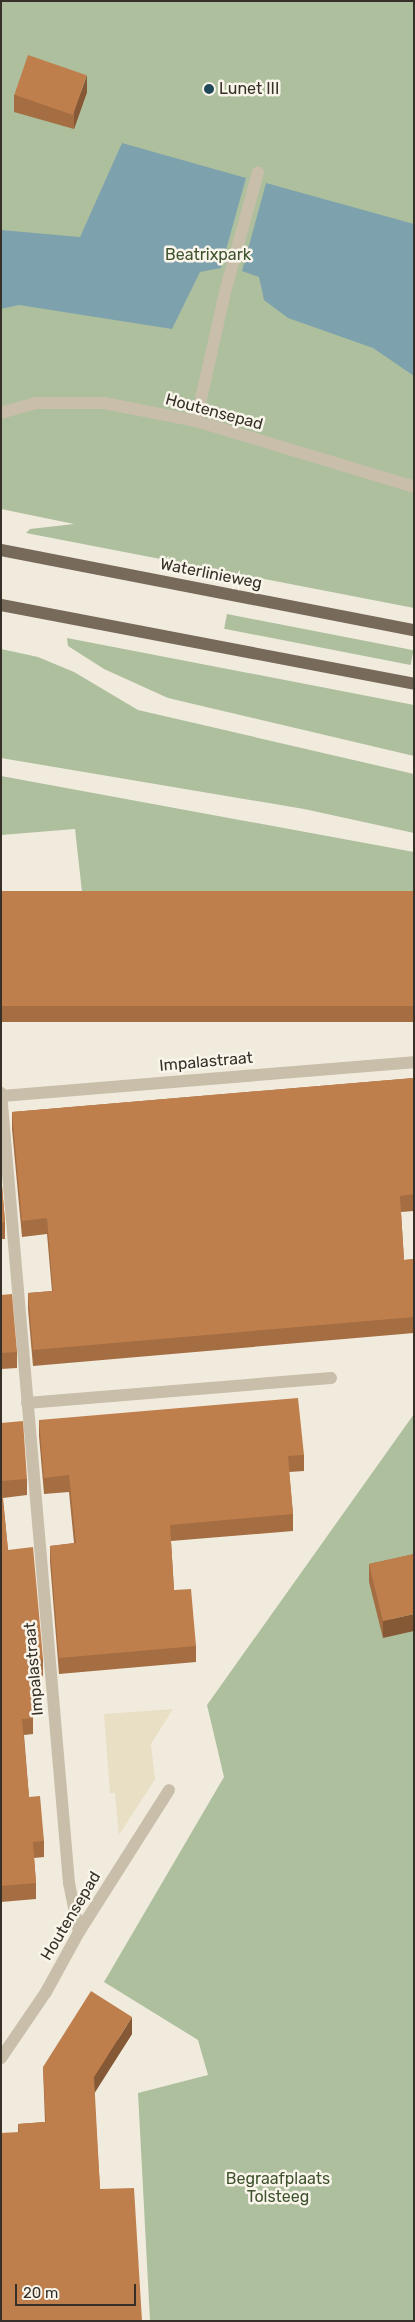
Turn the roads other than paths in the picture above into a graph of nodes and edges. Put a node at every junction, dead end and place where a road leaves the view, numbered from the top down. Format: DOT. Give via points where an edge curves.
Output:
graph roads {
  1 [pos="258,172"];
  2 [pos="1,413"];
  3 [pos="196,421"];
  4 [pos="414,487"];
  5 [pos="1,550"];
  6 [pos="7,606"];
  7 [pos="414,630"];
  8 [pos="414,684"];
  9 [pos="414,1062"];
  10 [pos="1,1094"];
  11 [pos="331,1378"];
  12 [pos="27,1403"];
  13 [pos="169,1790"];
  14 [pos="79,1932"];
  15 [pos="1,2058"];
  1 -- 3 [label="street" via="225,292"];
  2 -- 3 [label="street, Houtensepad" via="35,403 104,403"];
  3 -- 4 [label="street, Houtensepad"];
  5 -- 7 [label="main road, Waterlinieweg"];
  6 -- 8 [label="main road"];
  9 -- 10 [label="street, Impalastraat"];
  10 -- 12 [label="street, Impalastraat"];
  11 -- 12 [label="street"];
  12 -- 14 [label="street, Impalastraat" via="69,1883"];
  13 -- 14 [label="street, Houtensepad"];
  14 -- 15 [label="street, Houtensepad" via="46,1992"];
}
